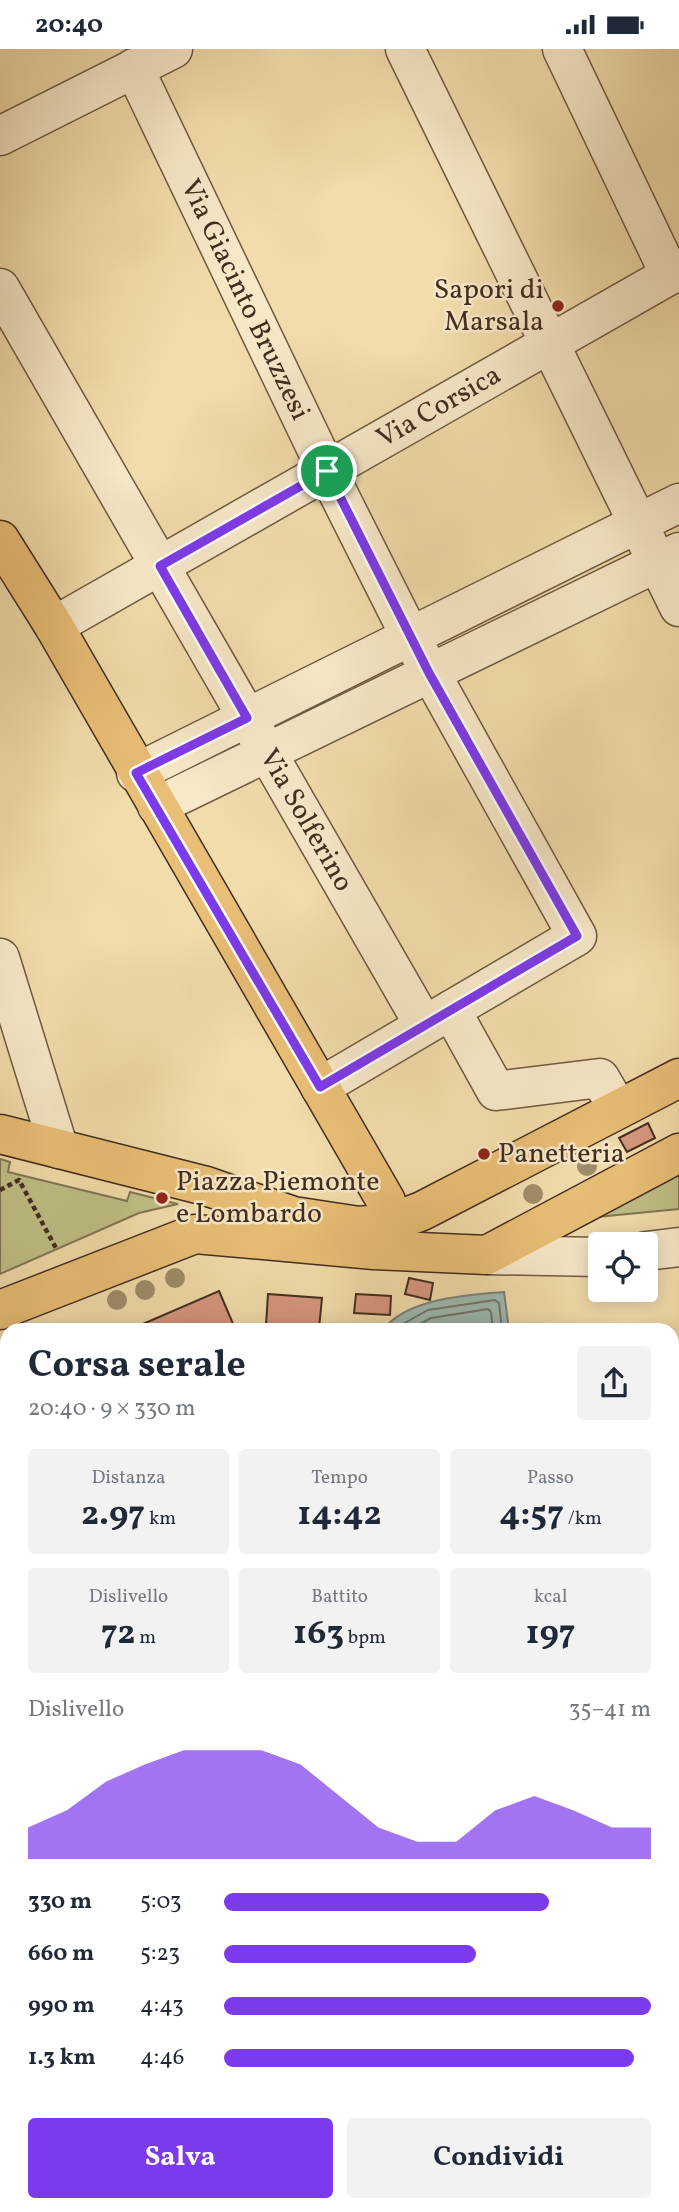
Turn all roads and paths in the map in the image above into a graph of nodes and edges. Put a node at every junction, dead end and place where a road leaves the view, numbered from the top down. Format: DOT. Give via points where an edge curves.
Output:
graph roads {
  1 [pos="173,49"];
  2 [pos="405,49"];
  3 [pos="562,49"];
  4 [pos="134,68"];
  5 [pos="0,136"];
  6 [pos="675,273"];
  7 [pos="0,288"];
  8 [pos="550,344"];
  9 [pos="327,471"];
  10 [pos="679,503"];
  11 [pos="636,523"];
  12 [pos="0,540"];
  13 [pos="668,557"];
  14 [pos="160,566"];
  15 [pos="679,607"];
  16 [pos="54,627"];
  17 [pos="410,636"];
  18 [pos="429,673"];
  19 [pos="247,718"];
  20 [pos="267,752"];
  21 [pos="136,773"];
  22 [pos="157,806"];
  23 [pos="0,958"];
  24 [pos="438,1017"];
  25 [pos="679,1078"];
  26 [pos="320,1087"];
  27 [pos="618,1109"];
  28 [pos="0,1135"];
  29 [pos="59,1149"];
  30 [pos="679,1153"];
  31 [pos="0,1190"];
  32 [pos="381,1221"];
  33 [pos="679,1247"];
  34 [pos="658,1250"];
  35 [pos="487,1255"];
  36 [pos="588,1257"];
  37 [pos="74,1281"];
  38 [pos="0,1310"];
  1 -- 4 [label="street"];
  2 -- 8 [label="street"];
  3 -- 6 [label="street"];
  4 -- 5 [label="street"];
  4 -- 9 [label="street, Via Giacinto Bruzzesi"];
  6 -- 8 [label="street, Via Corsica"];
  7 -- 14 [label="street, Via Solferino"];
  8 -- 9 [label="street, Via Corsica"];
  8 -- 11 [label="street"];
  9 -- 14 [label="street, Via Corsica"];
  9 -- 17 [label="street, Via Giacinto Bruzzesi"];
  10 -- 11 [label="street"];
  11 -- 13 [label="street"];
  11 -- 17 [label="street"];
  12 -- 16 [label="main road"];
  13 -- 15 [label="street"];
  13 -- 18 [label="street"];
  14 -- 16 [label="street, Via Corsica"];
  14 -- 19 [label="street, Via Solferino"];
  16 -- 21 [label="main road"];
  17 -- 18 [label="street, Via Giacinto Bruzzesi"];
  17 -- 19 [label="street"];
  18 -- 20 [label="street"];
  18 -- 24 [label="street, Via Giacinto Bruzzesi" via="577,936"];
  19 -- 20 [label="street, Via Solferino"];
  19 -- 21 [label="street"];
  20 -- 22 [label="street"];
  20 -- 24 [label="street, Via Solferino"];
  21 -- 22 [label="main road"];
  22 -- 26 [label="main road"];
  23 -- 29 [label="street"];
  24 -- 26 [label="street"];
  24 -- 27 [label="street, Via Solferino" via="496,1091 600,1078"];
  25 -- 27 [label="main road"];
  26 -- 32 [label="main road"];
  27 -- 32 [label="main road" via="422,1211"];
  28 -- 29 [label="main road"];
  29 -- 32 [label="main road" via="206,1186 293,1216 359,1226"];
  30 -- 35 [label="main road"];
  31 -- 37 [label="path" via="19,1180"];
  32 -- 35 [label="main road"];
  32 -- 37 [label="main road" via="195,1234"];
  33 -- 34 [label="street"];
  35 -- 36 [label="street"];
  37 -- 38 [label="main road"];
}
